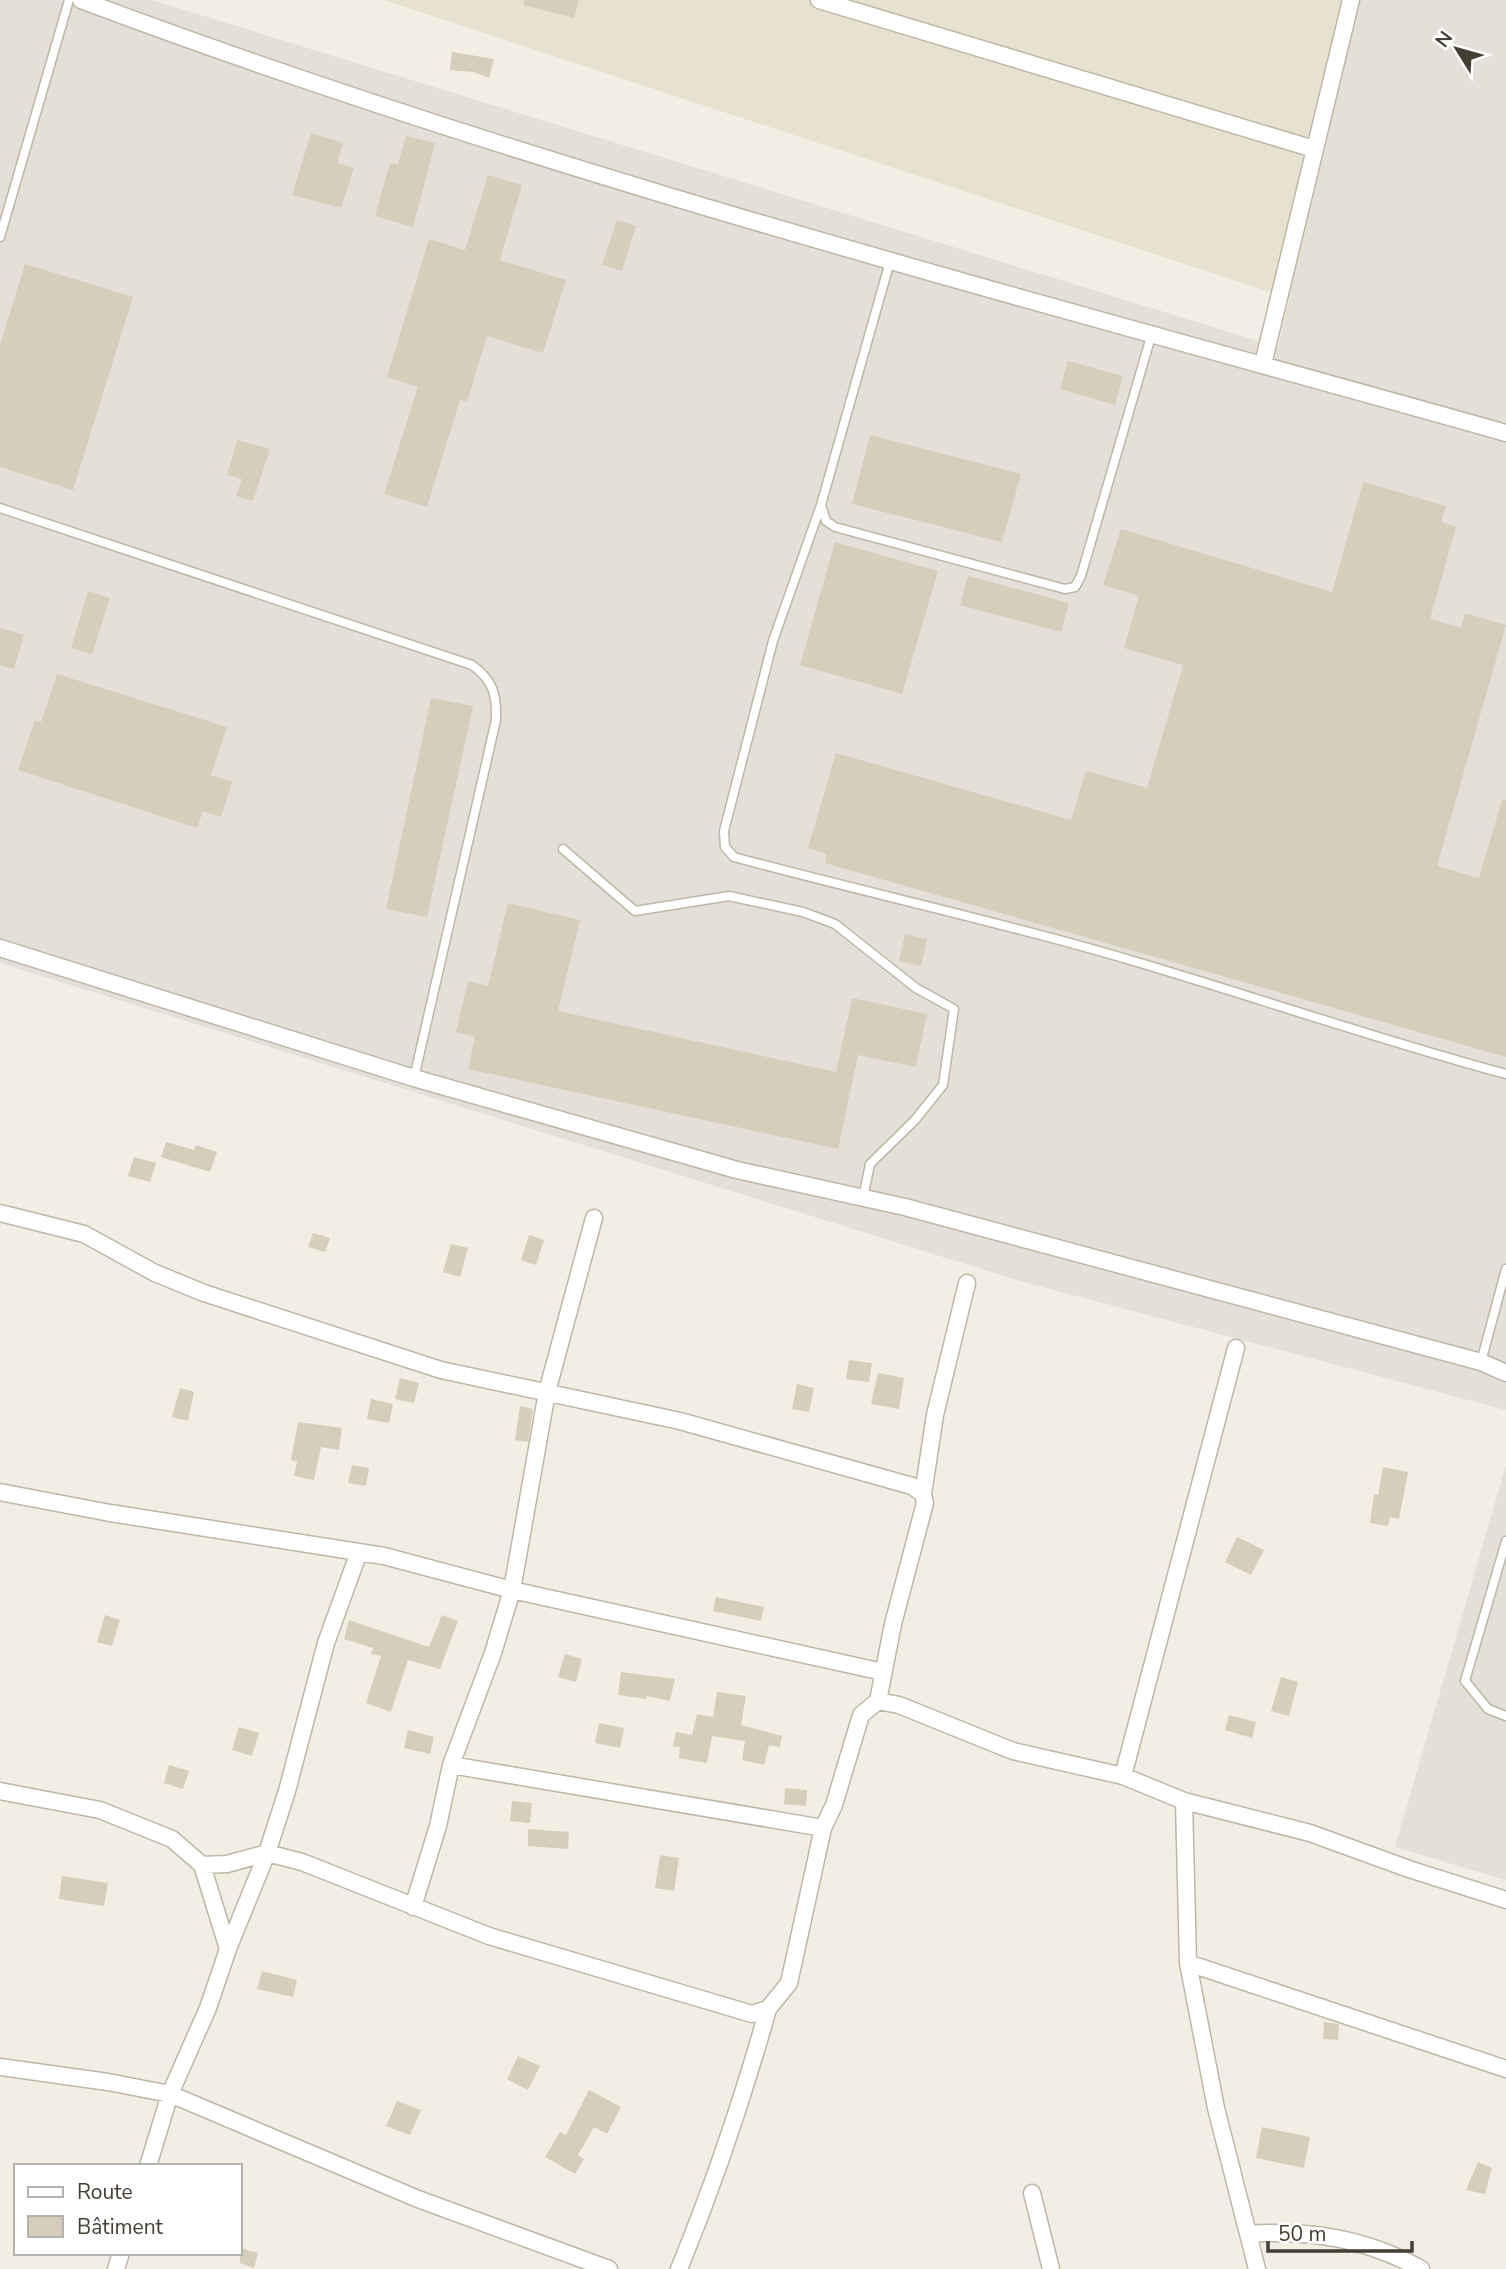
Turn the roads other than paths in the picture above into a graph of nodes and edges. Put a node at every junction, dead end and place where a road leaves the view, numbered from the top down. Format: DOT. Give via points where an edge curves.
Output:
graph roads {
  1 [pos="69,0"];
  2 [pos="81,0"];
  3 [pos="819,0"];
  4 [pos="1351,0"];
  5 [pos="861,5"];
  6 [pos="1314,149"];
  7 [pos="0,237"];
  8 [pos="891,258"];
  9 [pos="1152,333"];
  10 [pos="1263,365"];
  11 [pos="1506,433"];
  12 [pos="821,505"];
  13 [pos="0,509"];
  14 [pos="563,849"];
  15 [pos="0,948"];
  16 [pos="1506,1074"];
  17 [pos="414,1078"];
  18 [pos="863,1198"];
  19 [pos="0,1213"];
  20 [pos="594,1218"];
  21 [pos="1506,1269"];
  22 [pos="967,1283"];
  23 [pos="1236,1348"];
  24 [pos="1480,1362"];
  25 [pos="1506,1373"];
  26 [pos="547,1392"];
  27 [pos="0,1492"];
  28 [pos="923,1494"];
  29 [pos="1506,1541"];
  30 [pos="359,1552"];
  31 [pos="512,1590"];
  32 [pos="884,1672"];
  33 [pos="878,1701"];
  34 [pos="1506,1716"];
  35 [pos="451,1765"];
  36 [pos="1123,1776"];
  37 [pos="0,1791"];
  38 [pos="1184,1801"];
  39 [pos="824,1828"];
  40 [pos="267,1853"];
  41 [pos="202,1865"];
  42 [pos="1506,1900"];
  43 [pos="413,1907"];
  44 [pos="228,1949"];
  45 [pos="1188,1963"];
  46 [pos="768,2009"];
  47 [pos="0,2067"];
  48 [pos="1506,2069"];
  49 [pos="170,2094"];
  50 [pos="149,2164"];
  51 [pos="1032,2193"];
  52 [pos="1248,2234"];
  53 [pos="609,2269"];
  54 [pos="678,2269"];
  55 [pos="1051,2269"];
  56 [pos="1257,2269"];
  57 [pos="1421,2269"];
  1 -- 7 [label="lane"];
  2 -- 8 [label="street" via="238,59 564,164"];
  3 -- 5 [label="street"];
  4 -- 6 [label="street"];
  5 -- 6 [label="street"];
  6 -- 10 [label="street"];
  8 -- 9 [label="street"];
  8 -- 12 [label="lane"];
  9 -- 10 [label="street"];
  9 -- 12 [label="lane" via="1121,448 1075,587 1065,589 835,527 826,521"];
  10 -- 11 [label="street"];
  12 -- 16 [label="lane" via="773,641 724,831 726,847 734,857 980,918"];
  13 -- 17 [label="lane" via="472,664 487,677 497,699 496,720"];
  14 -- 18 [label="lane" via="635,911 729,896 835,924 916,988 954,1009 943,1086 870,1164"];
  15 -- 17 [label="street"];
  17 -- 18 [label="street" via="737,1170"];
  18 -- 24 [label="street"];
  19 -- 26 [label="street" via="84,1234 155,1273 441,1370"];
  20 -- 26 [label="street"];
  21 -- 24 [label="lane"];
  22 -- 28 [label="street"];
  23 -- 36 [label="street"];
  24 -- 25 [label="street"];
  26 -- 28 [label="street" via="680,1421 912,1486"];
  26 -- 31 [label="street"];
  27 -- 30 [label="street"];
  28 -- 32 [label="street" via="925,1503"];
  29 -- 34 [label="lane" via="1465,1681 1488,1709"];
  30 -- 31 [label="street"];
  30 -- 40 [label="street" via="326,1643"];
  31 -- 32 [label="street"];
  31 -- 35 [label="street"];
  32 -- 33 [label="street"];
  33 -- 36 [label="street" via="899,1705 1013,1751"];
  33 -- 39 [label="street" via="861,1715"];
  35 -- 39 [label="street"];
  35 -- 43 [label="street"];
  36 -- 38 [label="street"];
  37 -- 41 [label="street" via="100,1810 172,1839"];
  38 -- 42 [label="street" via="1310,1833"];
  38 -- 45 [label="street"];
  39 -- 46 [label="street" via="789,1983"];
  40 -- 41 [label="street" via="217,1866"];
  40 -- 43 [label="street" via="302,1861"];
  40 -- 44 [label="street"];
  41 -- 44 [label="street"];
  43 -- 46 [label="street" via="489,1936 618,1972 729,2010 752,2014"];
  44 -- 49 [label="street"];
  45 -- 48 [label="street"];
  45 -- 52 [label="street" via="1216,2108"];
  46 -- 54 [label="street" via="739,2109"];
  47 -- 49 [label="street"];
  49 -- 50 [label="street"];
  49 -- 53 [label="street" via="418,2199"];
  51 -- 55 [label="street"];
  52 -- 56 [label="street"];
  52 -- 57 [label="street" via="1296,2231 1373,2246"];
}
